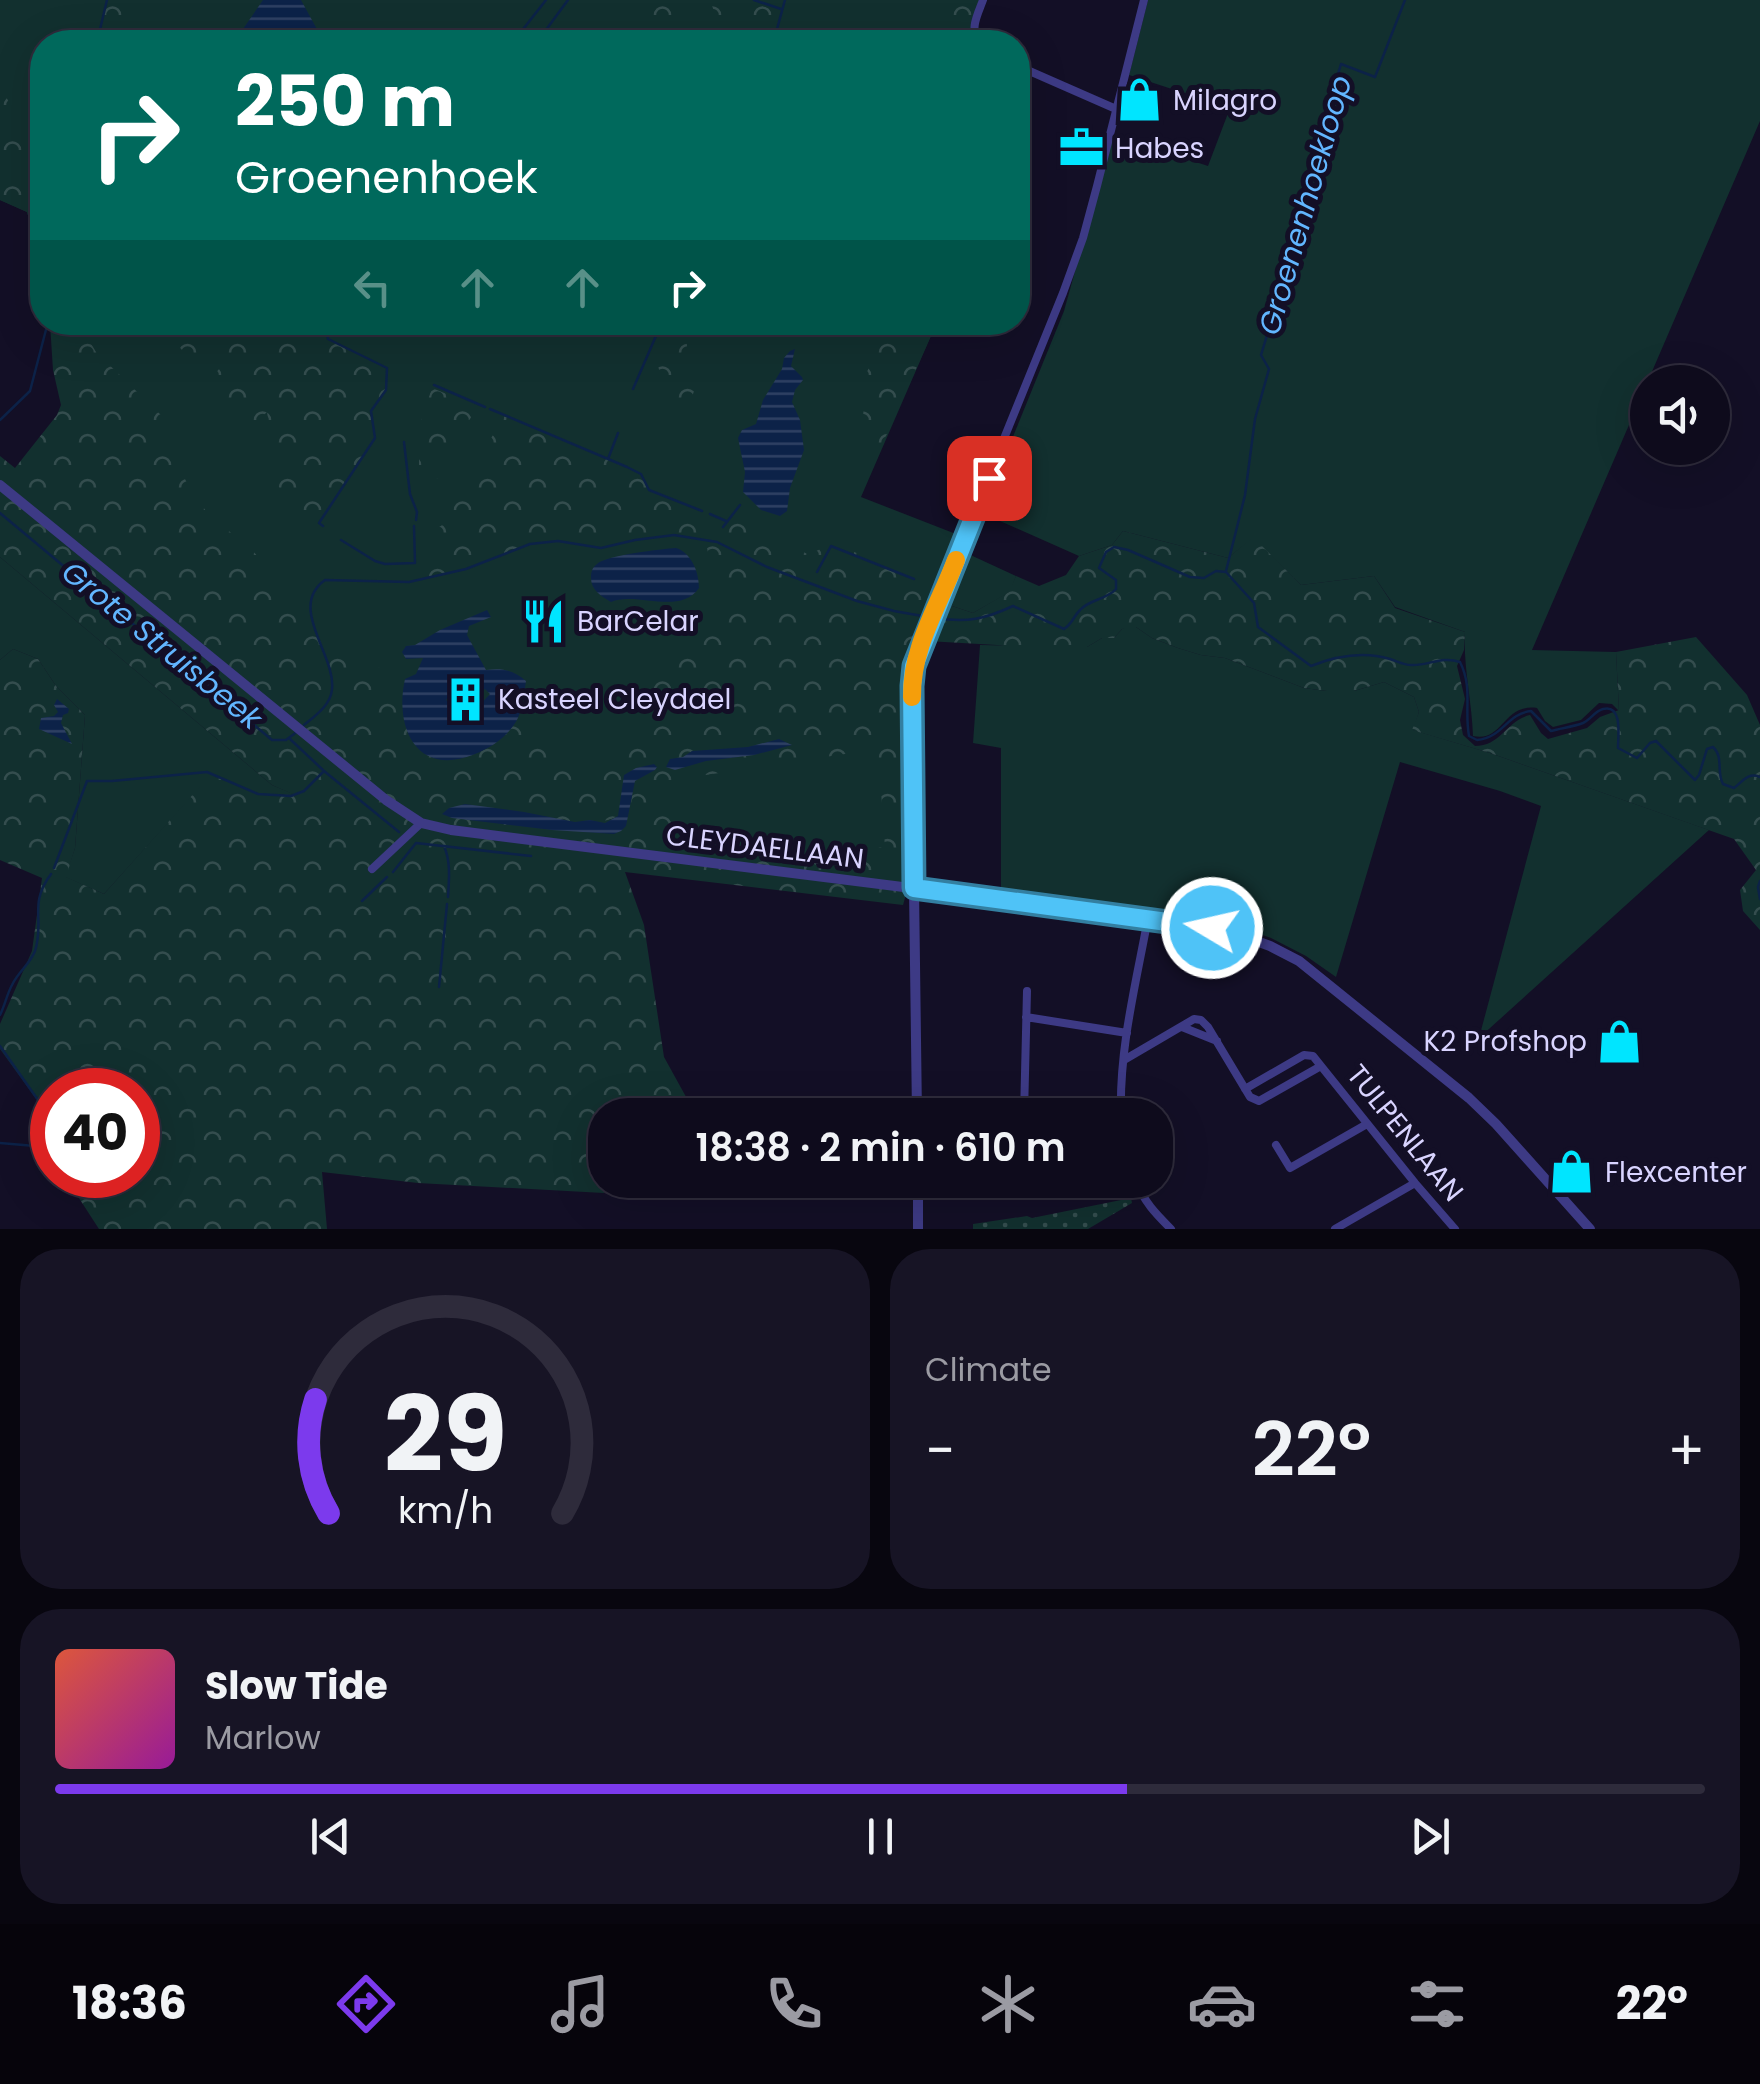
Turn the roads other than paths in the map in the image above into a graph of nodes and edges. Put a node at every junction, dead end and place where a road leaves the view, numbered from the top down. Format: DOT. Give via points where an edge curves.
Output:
graph roads {
  1 [pos="983,0"];
  2 [pos="1144,0"];
  3 [pos="974,30"];
  4 [pos="1030,71"];
  5 [pos="1116,110"];
  6 [pos="0,486"];
  7 [pos="421,823"];
  8 [pos="372,869"];
  9 [pos="914,888"];
  10 [pos="1148,918"];
  11 [pos="1027,990"];
  12 [pos="1026,1017"];
  13 [pos="1127,1032"];
  14 [pos="1124,1060"];
  15 [pos="1321,1066"];
  16 [pos="1246,1089"];
  17 [pos="917,1098"];
  18 [pos="1024,1098"];
  19 [pos="1120,1098"];
  20 [pos="1366,1124"];
  21 [pos="1276,1144"];
  22 [pos="1414,1184"];
  23 [pos="918,1198"];
  24 [pos="1143,1198"];
  25 [pos="918,1229"];
  26 [pos="1172,1229"];
  27 [pos="1335,1229"];
  28 [pos="1454,1229"];
  29 [pos="1590,1229"];
  1 -- 3 [label="street"];
  2 -- 5 [label="street"];
  4 -- 5 [label="street"];
  5 -- 9 [label="street" via="1063,293 916,658"];
  6 -- 7 [label="street, CLEYDAELLAAN"];
  7 -- 8 [label="street"];
  7 -- 9 [label="street, CLEYDAELLAAN"];
  9 -- 10 [label="street, CLEYDAELLAAN"];
  9 -- 17 [label="street"];
  10 -- 13 [label="street"];
  10 -- 29 [label="street, CLEYDAELLAAN" via="1232,932 1299,962 1470,1098"];
  11 -- 12 [label="street"];
  12 -- 13 [label="street"];
  12 -- 18 [label="street"];
  13 -- 14 [label="street"];
  14 -- 16 [label="street" via="1201,1020"];
  14 -- 19 [label="street"];
  15 -- 16 [label="street" via="1304,1055"];
  15 -- 16 [label="street" via="1259,1101"];
  15 -- 20 [label="street, TULPENLAAN"];
  20 -- 21 [label="street" via="1290,1168"];
  20 -- 22 [label="street, TULPENLAAN"];
  22 -- 27 [label="street"];
  22 -- 28 [label="street, TULPENLAAN"];
  23 -- 25 [label="street"];
  24 -- 26 [label="street"];
}
